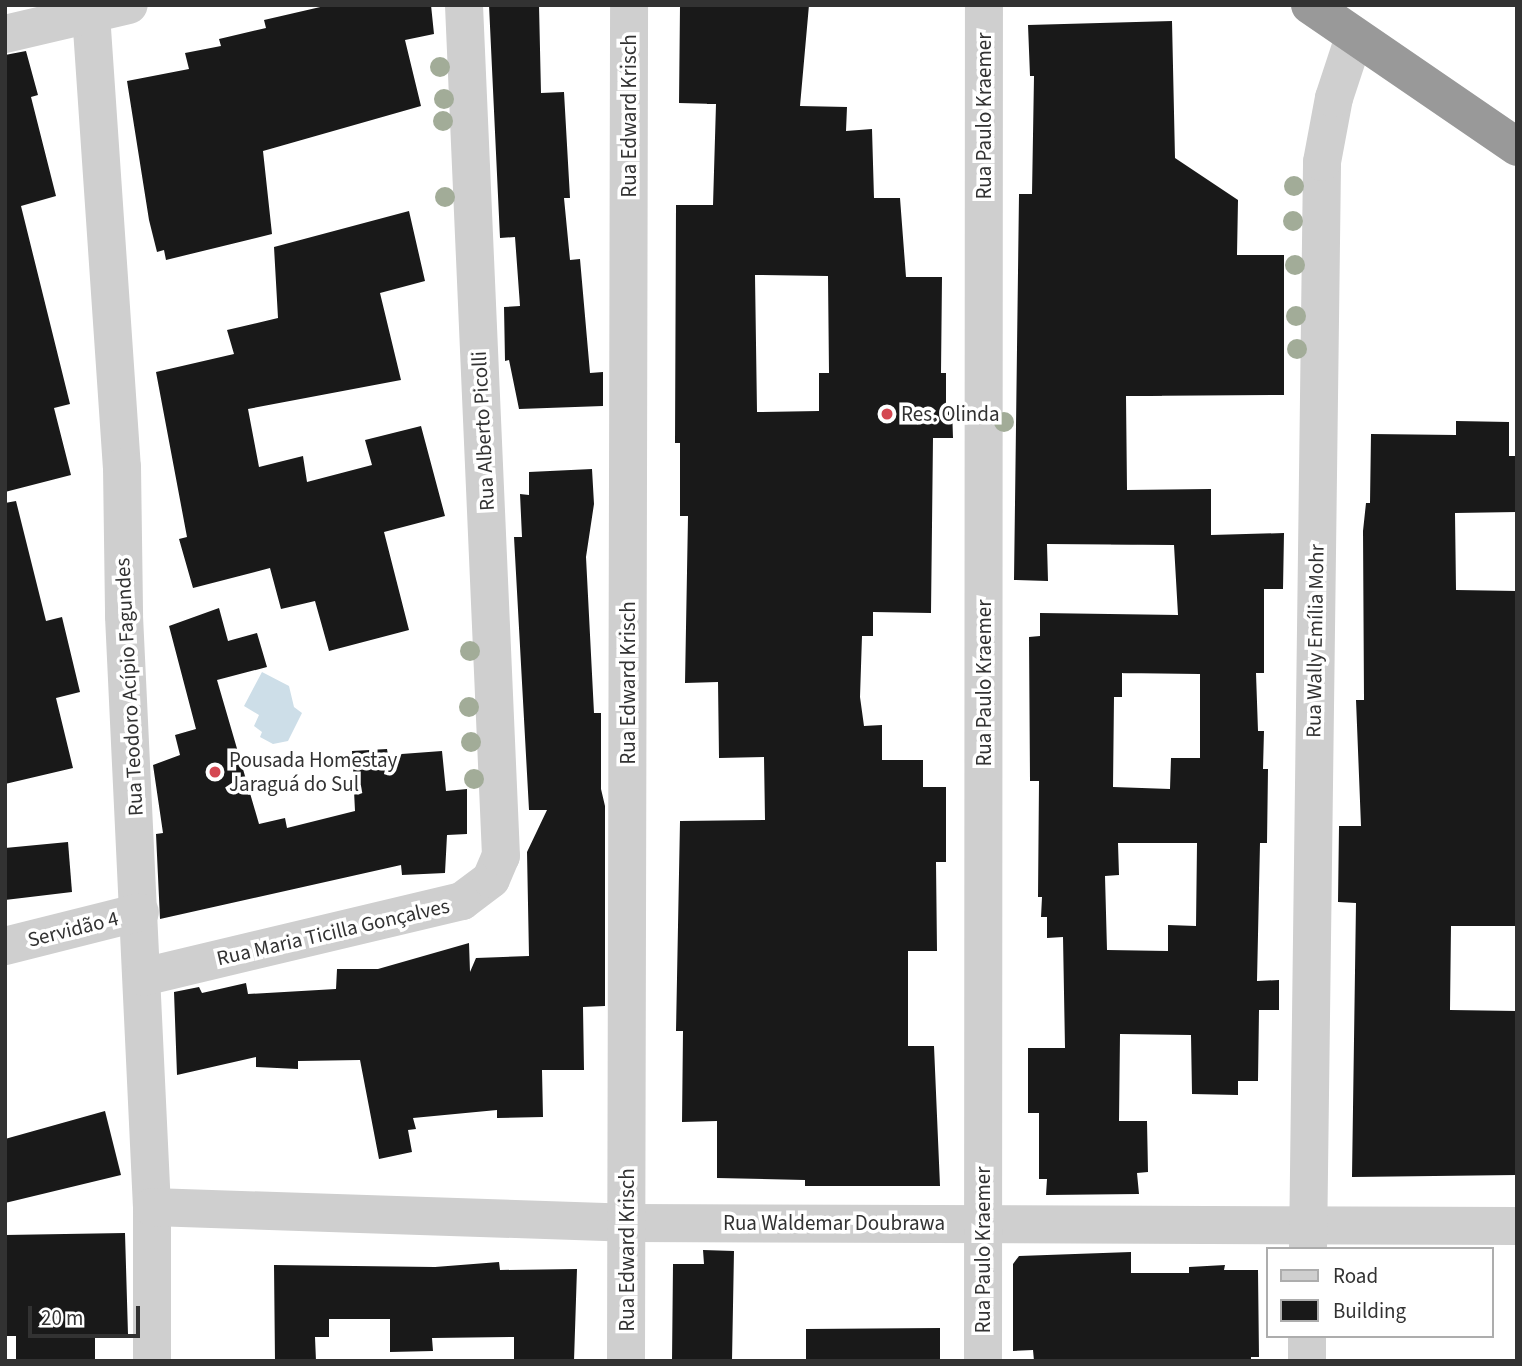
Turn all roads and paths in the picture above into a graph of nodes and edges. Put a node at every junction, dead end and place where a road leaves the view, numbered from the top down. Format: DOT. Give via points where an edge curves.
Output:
graph roads {
  1 [pos="129,5"];
  2 [pos="464,5"];
  3 [pos="629,5"];
  4 [pos="984,5"];
  5 [pos="1310,5"];
  6 [pos="91,14"];
  7 [pos="5,34"];
  8 [pos="1354,37"];
  9 [pos="1517,147"];
  10 [pos="501,856"];
  11 [pos="140,912"];
  12 [pos="5,946"];
  13 [pos="143,976"];
  14 [pos="152,1207"];
  15 [pos="627,1223"];
  16 [pos="984,1223"];
  17 [pos="1517,1226"];
  18 [pos="1308,1236"];
  19 [pos="1307,1338"];
  20 [pos="152,1361"];
  21 [pos="626,1361"];
  22 [pos="983,1361"];
  23 [pos="1307,1361"];
  1 -- 6 [label="street"];
  2 -- 10 [label="street, Rua Alberto Picolli"];
  3 -- 15 [label="street, Rua Edward Krisch"];
  4 -- 16 [label="street, Rua Paulo Kraemer"];
  5 -- 8 [label="highway"];
  6 -- 7 [label="street"];
  6 -- 11 [label="street, Rua Teodoro Acípio Fagundes" via="122,467 124,616"];
  8 -- 9 [label="highway"];
  8 -- 18 [label="street, Rua Wally Emília Mohr" via="1334,98 1322,162"];
  10 -- 13 [label="street, Rua Maria Ticilla Gonçalves" via="491,879 462,901"];
  11 -- 12 [label="street, Servidão 4"];
  11 -- 13 [label="street, Rua Teodoro Acípio Fagundes"];
  13 -- 14 [label="street, Rua Teodoro Acípio Fagundes"];
  14 -- 15 [label="street, Rua Waldemar Doubrawa"];
  14 -- 20 [label="street, Rua Teodoro Acípio Fagundes"];
  15 -- 16 [label="street, Rua Waldemar Doubrawa"];
  15 -- 21 [label="street, Rua Edward Krisch"];
  16 -- 18 [label="street, Rua Waldemar Doubrawa"];
  16 -- 22 [label="street, Rua Paulo Kraemer"];
  17 -- 18 [label="street, Rua Waldemar Doubrawa"];
  19 -- 23 [label="street"];
}
